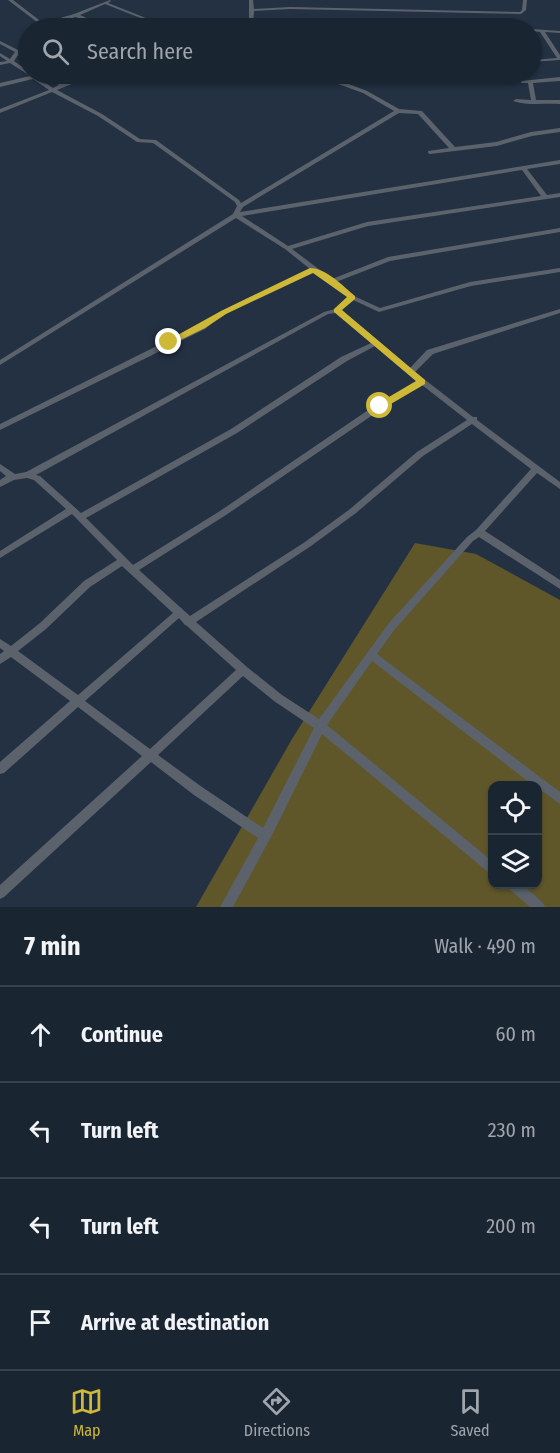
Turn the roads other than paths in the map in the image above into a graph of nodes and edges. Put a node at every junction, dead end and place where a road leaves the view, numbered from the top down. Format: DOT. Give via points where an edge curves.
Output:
graph roads {
  1 [pos="10,0"];
  2 [pos="111,0"];
  3 [pos="251,0"];
  4 [pos="295,0"];
  5 [pos="525,0"];
  6 [pos="105,3"];
  7 [pos="296,8"];
  8 [pos="252,10"];
  9 [pos="370,10"];
  10 [pos="76,15"];
  11 [pos="33,18"];
  12 [pos="68,18"];
  13 [pos="83,18"];
  14 [pos="143,18"];
  15 [pos="252,18"];
  16 [pos="373,18"];
  17 [pos="542,31"];
  18 [pos="560,32"];
  19 [pos="0,42"];
  20 [pos="18,52"];
  21 [pos="0,54"];
  22 [pos="560,59"];
  23 [pos="542,60"];
  24 [pos="11,62"];
  25 [pos="0,64"];
  26 [pos="18,67"];
  27 [pos="560,80"];
  28 [pos="18,81"];
  29 [pos="542,81"];
  30 [pos="44,84"];
  31 [pos="60,84"];
  32 [pos="68,84"];
  33 [pos="343,84"];
  34 [pos="531,84"];
  35 [pos="0,85"];
  36 [pos="63,86"];
  37 [pos="53,90"];
  38 [pos="516,101"];
  39 [pos="534,102"];
  40 [pos="560,102"];
  41 [pos="0,111"];
  42 [pos="398,111"];
  43 [pos="560,130"];
  44 [pos="454,150"];
  45 [pos="430,152"];
  46 [pos="560,162"];
  47 [pos="524,169"];
  48 [pos="560,195"];
  49 [pos="545,197"];
  50 [pos="240,206"];
  51 [pos="236,215"];
  52 [pos="560,230"];
  53 [pos="287,248"];
  54 [pos="313,270"];
  55 [pos="560,270"];
  56 [pos="332,281"];
  57 [pos="352,297"];
  58 [pos="337,310"];
  59 [pos="560,311"];
  60 [pos="376,343"];
  61 [pos="0,363"];
  62 [pos="412,371"];
  63 [pos="422,382"];
  64 [pos="474,419"];
  65 [pos="0,427"];
  66 [pos="0,467"];
  67 [pos="537,468"];
  68 [pos="27,475"];
  69 [pos="12,477"];
  70 [pos="0,484"];
  71 [pos="560,486"];
  72 [pos="72,510"];
  73 [pos="80,517"];
  74 [pos="479,532"];
  75 [pos="0,555"];
  76 [pos="123,561"];
  77 [pos="132,570"];
  78 [pos="560,585"];
  79 [pos="179,613"];
  80 [pos="188,622"];
  81 [pos="0,643"];
  82 [pos="10,651"];
  83 [pos="371,655"];
  84 [pos="0,660"];
  85 [pos="243,670"];
  86 [pos="80,702"];
  87 [pos="320,726"];
  88 [pos="150,755"];
  89 [pos="0,769"];
  90 [pos="560,799"];
  91 [pos="265,837"];
  92 [pos="488,865"];
  93 [pos="517,889"];
  94 [pos="0,893"];
  95 [pos="225,907"];
  96 [pos="539,907"];
  1 -- 11 [label="street"];
  2 -- 6 [label="street"];
  3 -- 8 [label="street"];
  4 -- 7 [label="street"];
  5 -- 9 [label="street" via="521,13"];
  6 -- 10 [label="street"];
  6 -- 14 [label="street"];
  7 -- 8 [label="street"];
  7 -- 9 [label="street"];
  8 -- 15 [label="street"];
  9 -- 16 [label="street"];
  10 -- 12 [label="street"];
  10 -- 13 [label="street"];
  17 -- 18 [label="street"];
  17 -- 22 [label="street"];
  19 -- 20 [label="street"];
  20 -- 24 [label="street"];
  21 -- 24 [label="street"];
  22 -- 23 [label="street"];
  24 -- 25 [label="street"];
  24 -- 26 [label="street"];
  27 -- 29 [label="street"];
  28 -- 35 [label="street"];
  30 -- 37 [label="street"];
  31 -- 36 [label="street"];
  32 -- 36 [label="street"];
  33 -- 42 [label="street"];
  34 -- 39 [label="street"];
  36 -- 37 [label="street"];
  37 -- 41 [label="street"];
  37 -- 50 [label="street" via="139,141 153,141"];
  38 -- 39 [label="street"];
  39 -- 40 [label="street"];
  42 -- 44 [label="street" via="420,112"];
  42 -- 50 [label="street"];
  43 -- 44 [label="street"];
  44 -- 45 [label="street"];
  46 -- 47 [label="street"];
  47 -- 49 [label="street"];
  47 -- 51 [label="street"];
  48 -- 49 [label="street"];
  49 -- 53 [label="street" via="367,224"];
  50 -- 51 [label="street"];
  51 -- 53 [label="street"];
  51 -- 61 [label="street"];
  52 -- 56 [label="street" via="388,259"];
  53 -- 54 [label="street"];
  54 -- 56 [label="street"];
  54 -- 65 [label="street"];
  55 -- 57 [label="street" via="470,284 379,310"];
  56 -- 57 [label="street"];
  57 -- 58 [label="street"];
  58 -- 60 [label="street"];
  58 -- 68 [label="street"];
  59 -- 62 [label="street" via="430,352"];
  60 -- 62 [label="street"];
  60 -- 73 [label="street" via="344,359 234,431"];
  62 -- 63 [label="street"];
  63 -- 64 [label="street"];
  63 -- 77 [label="street"];
  64 -- 67 [label="street"];
  64 -- 80 [label="street" via="420,454 308,544"];
  66 -- 69 [label="street"];
  67 -- 71 [label="street"];
  67 -- 74 [label="street"];
  68 -- 69 [label="street"];
  68 -- 72 [label="street" via="37,478"];
  69 -- 70 [label="street"];
  72 -- 73 [label="street"];
  72 -- 75 [label="street"];
  73 -- 76 [label="street"];
  74 -- 78 [label="street"];
  74 -- 83 [label="street" via="392,626"];
  76 -- 77 [label="street"];
  76 -- 82 [label="street" via="87,584"];
  77 -- 79 [label="street"];
  79 -- 80 [label="street"];
  79 -- 86 [label="street"];
  80 -- 85 [label="street"];
  81 -- 82 [label="street"];
  82 -- 84 [label="street"];
  82 -- 86 [label="street"];
  83 -- 87 [label="street"];
  83 -- 90 [label="street"];
  85 -- 87 [label="street"];
  85 -- 88 [label="street"];
  86 -- 88 [label="street"];
  86 -- 89 [label="street"];
  87 -- 91 [label="street"];
  87 -- 92 [label="street"];
  88 -- 91 [label="street"];
  88 -- 94 [label="street"];
  91 -- 95 [label="street"];
  93 -- 96 [label="street"];
}
